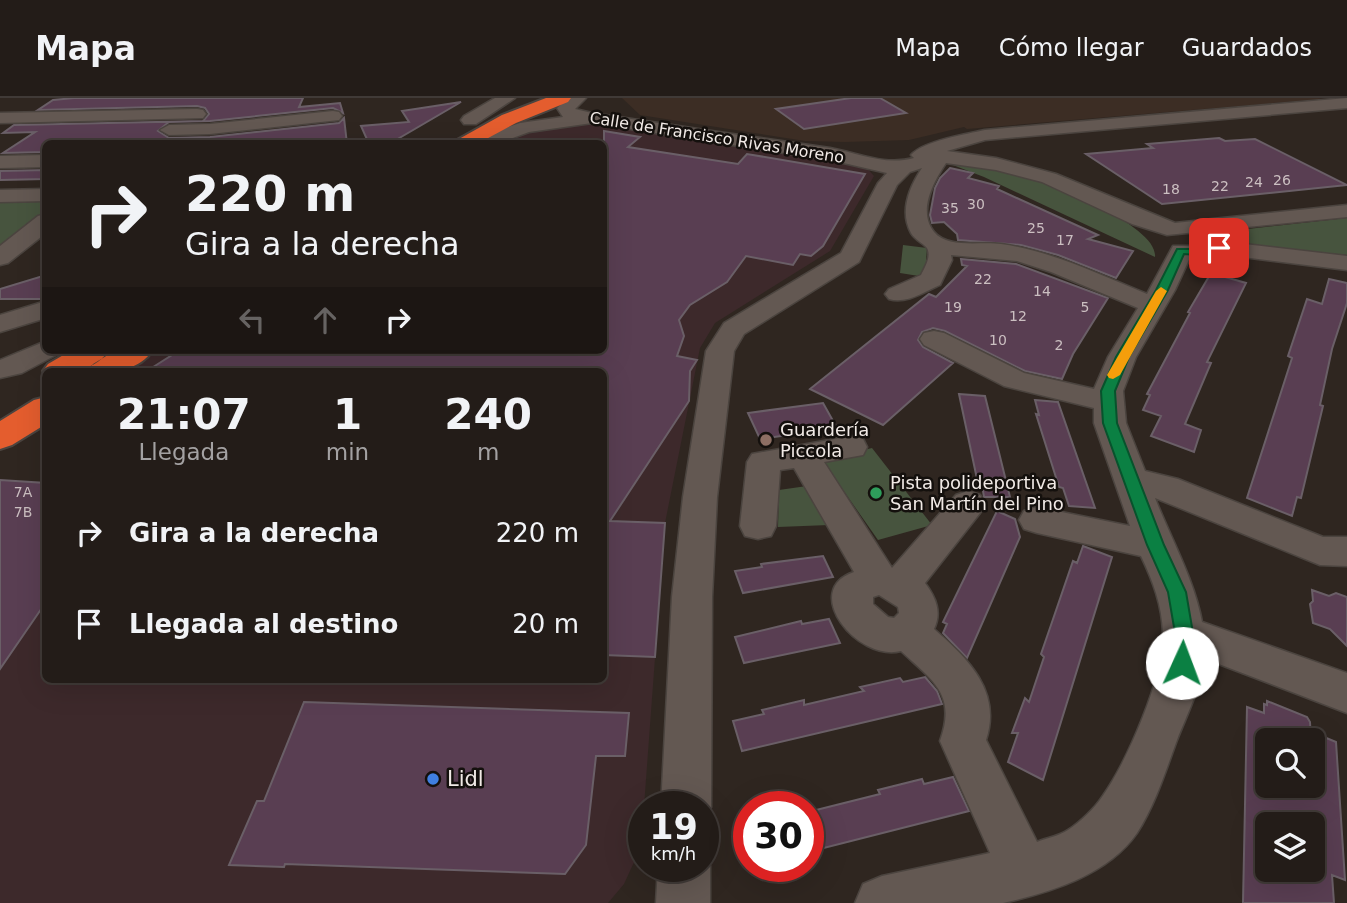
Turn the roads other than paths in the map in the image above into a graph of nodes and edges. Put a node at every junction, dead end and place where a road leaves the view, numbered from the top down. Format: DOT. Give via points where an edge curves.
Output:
graph roads {
  1 [pos="156,98"];
  2 [pos="507,98"];
  3 [pos="538,98"];
  4 [pos="1347,103"];
  5 [pos="581,104"];
  6 [pos="148,115"];
  7 [pos="333,116"];
  8 [pos="0,118"];
  9 [pos="470,120"];
  10 [pos="449,140"];
  11 [pos="468,140"];
  12 [pos="489,140"];
  13 [pos="902,145"];
  14 [pos="913,157"];
  15 [pos="42,160"];
  16 [pos="0,162"];
  17 [pos="978,162"];
  18 [pos="42,195"];
  19 [pos="0,196"];
  20 [pos="1347,211"];
  21 [pos="42,224"];
  22 [pos="1184,234"];
  23 [pos="938,245"];
  24 [pos="0,258"];
  25 [pos="1347,263"];
  26 [pos="898,293"];
  27 [pos="1153,305"];
  28 [pos="42,310"];
  29 [pos="0,324"];
  30 [pos="934,339"];
  31 [pos="42,351"];
  32 [pos="87,354"];
  33 [pos="109,354"];
  34 [pos="132,354"];
  35 [pos="64,368"];
  36 [pos="86,368"];
  37 [pos="109,368"];
  38 [pos="0,369"];
  39 [pos="42,381"];
  40 [pos="42,395"];
  41 [pos="1107,402"];
  42 [pos="0,406"];
  43 [pos="42,411"];
  44 [pos="0,421"];
  45 [pos="0,437"];
  46 [pos="851,447"];
  47 [pos="803,455"];
  48 [pos="1133,481"];
  49 [pos="968,504"];
  50 [pos="1037,520"];
  51 [pos="758,526"];
  52 [pos="1156,545"];
  53 [pos="1347,551"];
  54 [pos="890,583"];
  55 [pos="908,631"];
  56 [pos="1184,633"];
  57 [pos="1347,692"];
  58 [pos="686,791"];
  59 [pos="1026,872"];
  60 [pos="684,882"];
  61 [pos="683,903"];
  62 [pos="881,903"];
  1 -- 6 [label="street"];
  2 -- 9 [label="street"];
  3 -- 10 [label="highway"];
  4 -- 14 [label="street, Calle de Francisco Rivas Moreno" via="975,136"];
  5 -- 11 [label="highway" via="509,119"];
  5 -- 12 [label="street, Calle de Francisco Rivas Moreno"];
  5 -- 14 [label="street, Calle de Francisco Rivas Moreno"];
  6 -- 7 [label="street" via="204,109 162,134"];
  6 -- 8 [label="street"];
  13 -- 14 [label="street"];
  14 -- 17 [label="street"];
  14 -- 17 [label="street"];
  14 -- 23 [label="street" via="924,177 916,218 926,238"];
  14 -- 58 [label="street" via="851,257 734,330 720,351 692,597"];
  15 -- 16 [label="street"];
  17 -- 22 [label="street" via="1061,182"];
  18 -- 19 [label="street"];
  20 -- 22 [label="street"];
  21 -- 24 [label="street"];
  22 -- 25 [label="street"];
  22 -- 27 [label="street"];
  23 -- 26 [label="street" via="940,260 932,281"];
  23 -- 27 [label="street" via="1021,256 1078,273"];
  27 -- 41 [label="street" via="1110,382"];
  28 -- 29 [label="street"];
  30 -- 41 [label="street" via="1014,380"];
  31 -- 38 [label="street"];
  32 -- 35 [label="highway"];
  33 -- 36 [label="highway"];
  34 -- 37 [label="highway"];
  39 -- 42 [label="highway"];
  40 -- 44 [label="highway"];
  41 -- 48 [label="street" via="1110,423"];
  43 -- 45 [label="highway"];
  46 -- 47 [label="street"];
  47 -- 51 [label="street" via="764,462"];
  47 -- 54 [label="street"];
  48 -- 52 [label="street"];
  48 -- 53 [label="street" via="1166,488 1320,551"];
  49 -- 54 [label="street"];
  50 -- 52 [label="street"];
  52 -- 56 [label="street" via="1177,592"];
  54 -- 55 [label="street" via="909,592 919,609 915,625"];
  54 -- 55 [label="street" via="869,581 854,592 851,600 857,618 875,632 898,635"];
  55 -- 59 [label="street" via="964,688 971,724 963,741"];
  56 -- 57 [label="street"];
  56 -- 59 [label="street" via="1174,691 1119,816 1083,851"];
  59 -- 62 [label="street"];
  60 -- 61 [label="street"];
}
